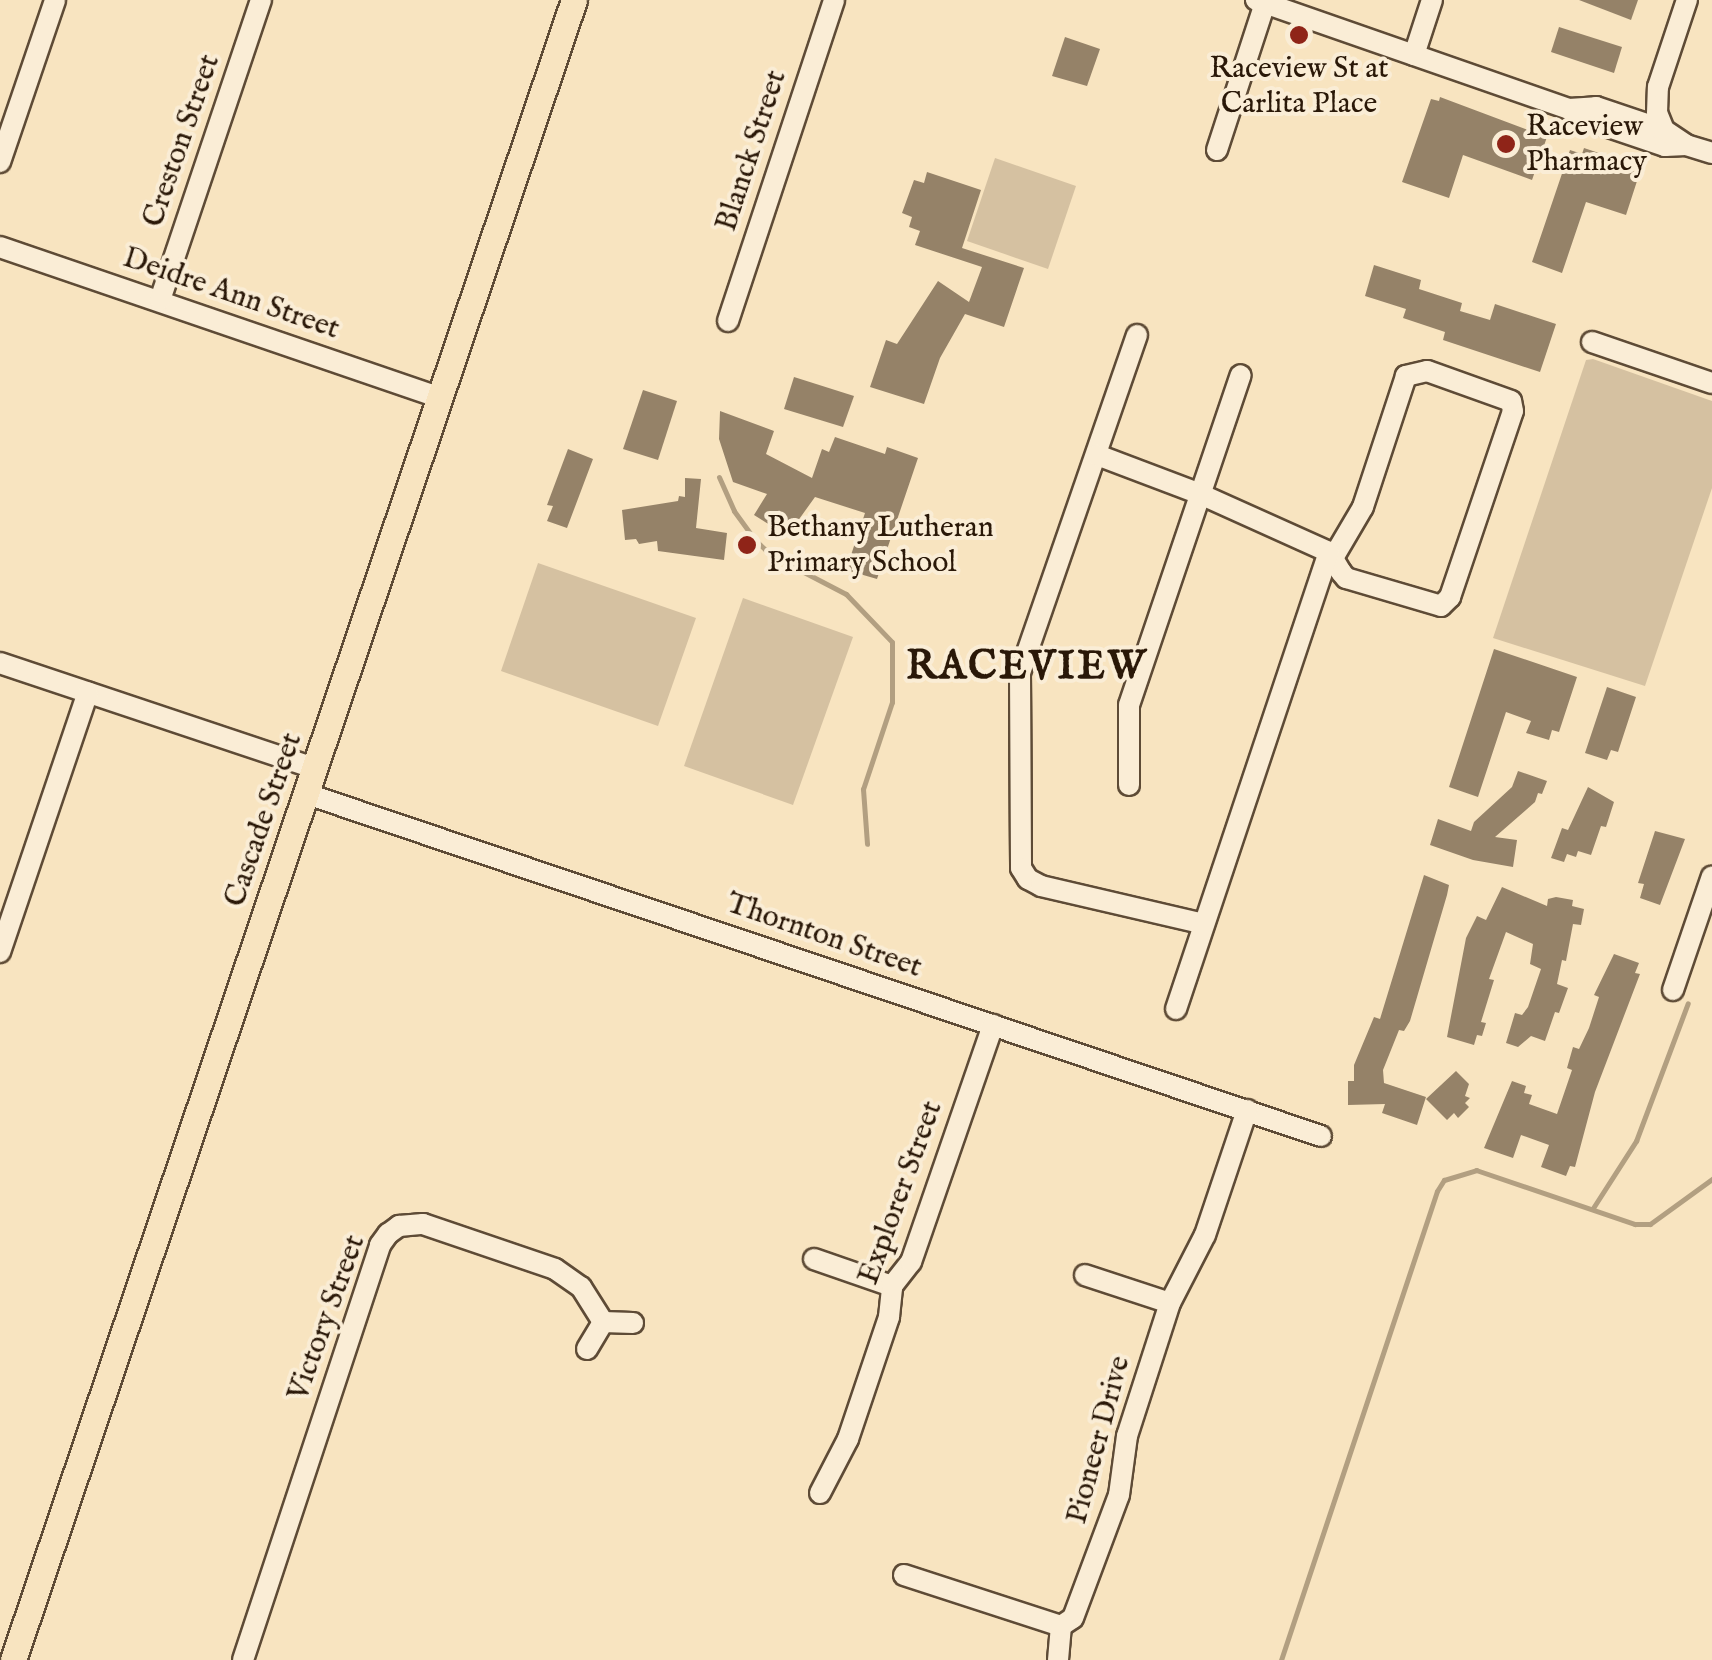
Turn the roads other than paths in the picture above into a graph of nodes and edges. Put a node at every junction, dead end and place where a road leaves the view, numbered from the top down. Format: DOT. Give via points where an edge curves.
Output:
graph roads {
  1 [pos="56,0"];
  2 [pos="261,0"];
  3 [pos="574,0"];
  4 [pos="834,0"];
  5 [pos="1432,0"];
  6 [pos="1687,0"];
  7 [pos="1260,2"];
  8 [pos="1414,54"];
  9 [pos="1658,87"];
  10 [pos="1569,109"];
  11 [pos="1625,116"];
  12 [pos="1664,130"];
  13 [pos="1686,145"];
  14 [pos="1216,150"];
  15 [pos="1712,154"];
  16 [pos="0,162"];
  17 [pos="0,247"];
  18 [pos="160,300"];
  19 [pos="728,321"];
  20 [pos="1138,335"];
  21 [pos="1592,342"];
  22 [pos="1240,375"];
  23 [pos="1712,383"];
  24 [pos="441,398"];
  25 [pos="1097,456"];
  26 [pos="1200,494"];
  27 [pos="1331,555"];
  28 [pos="0,663"];
  29 [pos="88,692"];
  30 [pos="316,769"];
  31 [pos="1129,786"];
  32 [pos="307,794"];
  33 [pos="1712,876"];
  34 [pos="1204,924"];
  35 [pos="0,952"];
  36 [pos="1673,990"];
  37 [pos="1176,1009"];
  38 [pos="993,1024"];
  39 [pos="1248,1110"];
  40 [pos="1321,1136"];
  41 [pos="814,1259"];
  42 [pos="1085,1275"];
  43 [pos="892,1286"];
  44 [pos="1170,1303"];
  45 [pos="603,1322"];
  46 [pos="632,1323"];
  47 [pos="586,1349"];
  48 [pos="820,1493"];
  49 [pos="904,1575"];
  50 [pos="1060,1626"];
  51 [pos="13,1660"];
  52 [pos="243,1660"];
  53 [pos="1058,1660"];
  1 -- 16 [label="street"];
  2 -- 18 [label="street, Creston Street"];
  3 -- 24 [label="main road, Cascade Street"];
  4 -- 19 [label="street, Blanck Street"];
  5 -- 8 [label="street"];
  6 -- 9 [label="street"];
  7 -- 8 [label="street"];
  7 -- 14 [label="street"];
  8 -- 10 [label="street"];
  9 -- 11 [label="street"];
  9 -- 12 [label="street"];
  10 -- 11 [label="street" via="1596,107"];
  10 -- 13 [label="street" via="1665,146"];
  11 -- 12 [label="street"];
  12 -- 13 [label="street"];
  13 -- 15 [label="street"];
  17 -- 18 [label="street, Deidre Ann Street"];
  18 -- 24 [label="street, Deidre Ann Street"];
  20 -- 25 [label="street"];
  21 -- 23 [label="street"];
  22 -- 26 [label="street"];
  24 -- 30 [label="main road, Cascade Street"];
  25 -- 26 [label="street"];
  25 -- 34 [label="street" via="1020,672 1021,868 1040,886"];
  26 -- 27 [label="street"];
  26 -- 31 [label="street" via="1128,705"];
  27 -- 27 [label="street" via="1364,507 1406,376 1427,371 1512,401 1450,597 1441,606 1346,578"];
  27 -- 34 [label="street"];
  28 -- 29 [label="street"];
  29 -- 30 [label="street"];
  29 -- 35 [label="street"];
  30 -- 32 [label="main road, Cascade Street"];
  32 -- 38 [label="street, Thornton Street"];
  32 -- 51 [label="main road, Cascade Street"];
  33 -- 36 [label="street"];
  34 -- 37 [label="street"];
  38 -- 39 [label="street, Thornton Street"];
  38 -- 43 [label="street, Explorer Street" via="912,1262"];
  39 -- 40 [label="street, Thornton Street"];
  39 -- 44 [label="street, Pioneer Drive" via="1205,1236"];
  41 -- 43 [label="street"];
  42 -- 44 [label="street"];
  43 -- 48 [label="street, Explorer Street" via="848,1439"];
  44 -- 50 [label="street, Pioneer Drive" via="1127,1436 1119,1496 1081,1605"];
  45 -- 46 [label="street"];
  45 -- 47 [label="street"];
  45 -- 52 [label="street, Victory Street" via="580,1287 555,1268 423,1224 388,1234"];
  49 -- 50 [label="street"];
  50 -- 53 [label="street"];
}
